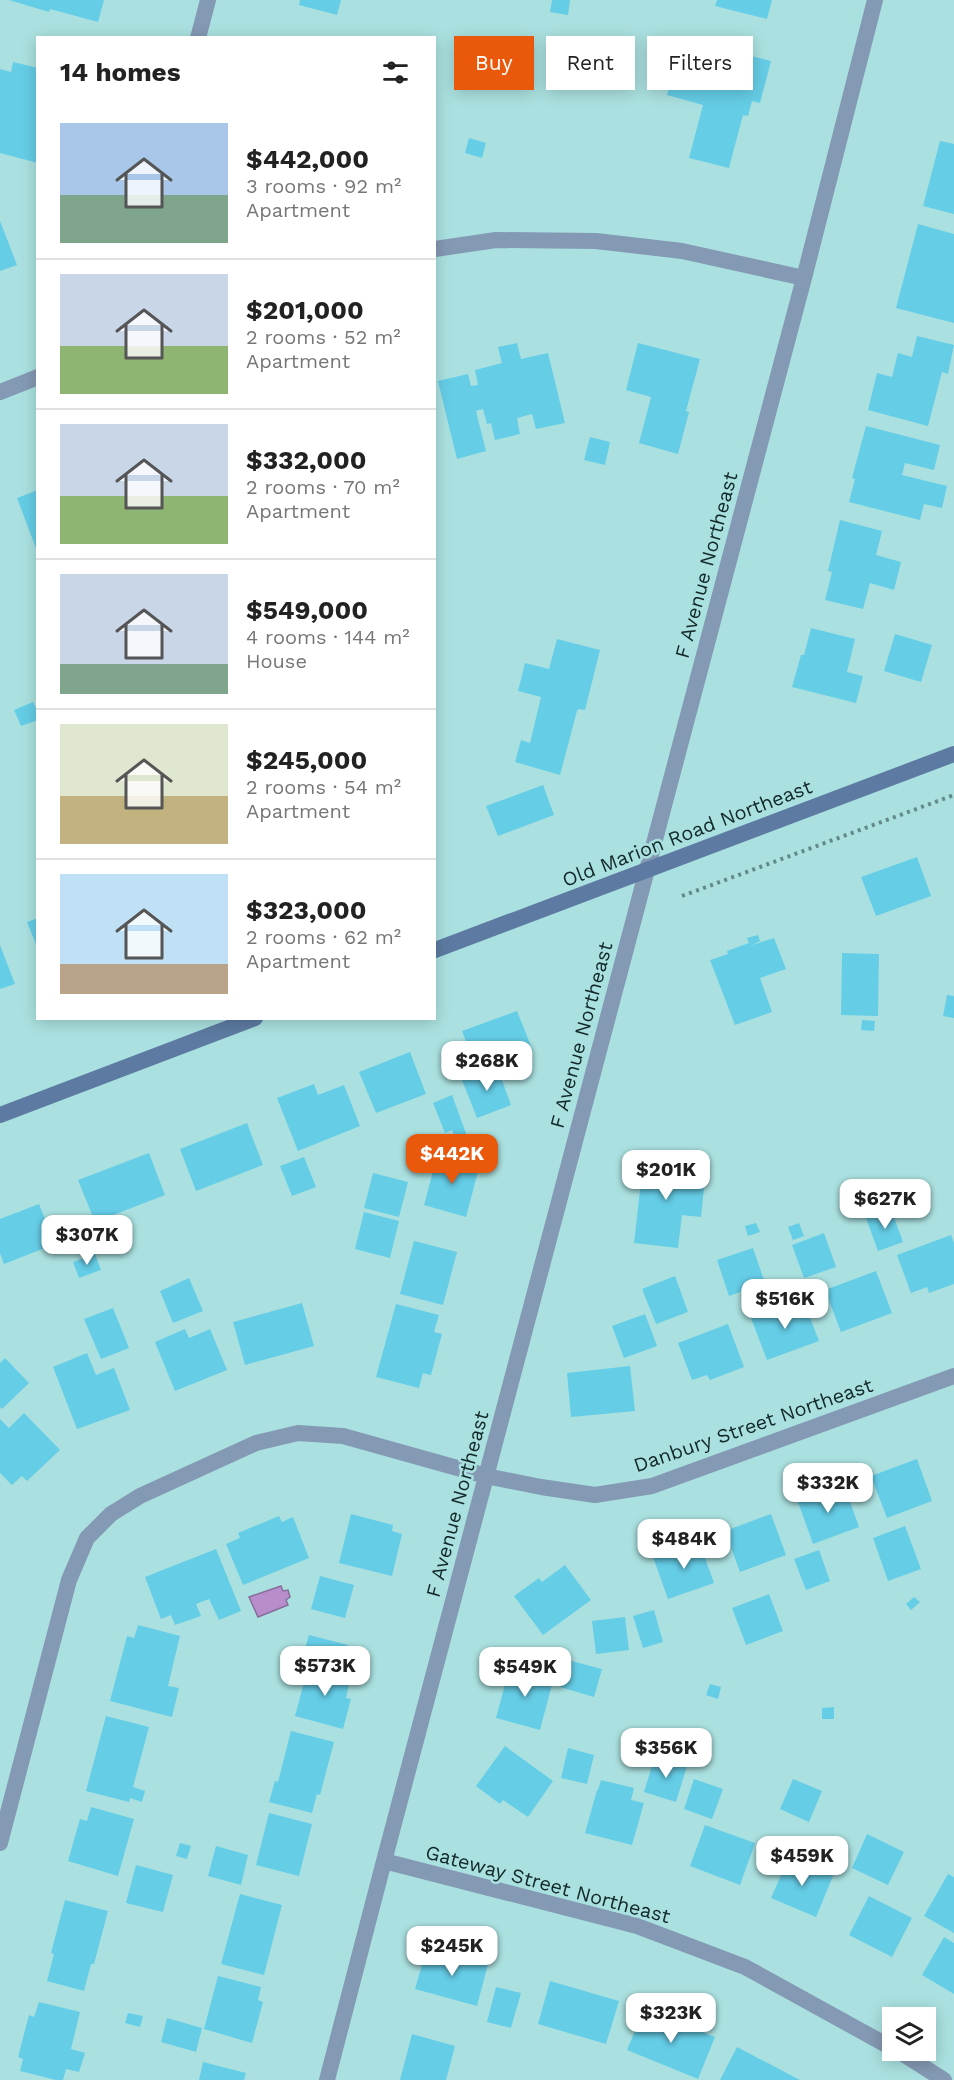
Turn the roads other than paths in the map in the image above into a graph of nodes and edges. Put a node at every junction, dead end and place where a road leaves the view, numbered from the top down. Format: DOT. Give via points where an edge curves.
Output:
graph roads {
  1 [pos="208,0"];
  2 [pos="876,0"];
  3 [pos="199,36"];
  4 [pos="436,249"];
  5 [pos="804,278"];
  6 [pos="36,378"];
  7 [pos="0,392"];
  8 [pos="954,754"];
  9 [pos="647,870"];
  10 [pos="436,950"];
  11 [pos="250,1020"];
  12 [pos="0,1115"];
  13 [pos="954,1376"];
  14 [pos="486,1476"];
  15 [pos="0,1843"];
  16 [pos="384,1861"];
  17 [pos="882,2042"];
  18 [pos="914,2061"];
  19 [pos="327,2080"];
  20 [pos="944,2080"];
  1 -- 3 [label="street"];
  2 -- 5 [label="street, F Avenue Northeast"];
  4 -- 5 [label="street" via="496,240 596,241 682,251"];
  5 -- 9 [label="street, F Avenue Northeast"];
  6 -- 7 [label="street"];
  8 -- 9 [label="main road, Old Marion Road Northeast"];
  9 -- 10 [label="main road, Old Marion Road Northeast"];
  9 -- 14 [label="street, F Avenue Northeast"];
  11 -- 12 [label="main road"];
  13 -- 14 [label="street, Danbury Street Northeast" via="652,1486 595,1495"];
  14 -- 15 [label="street, Danbury Street Northeast" via="343,1436 298,1433 256,1443 140,1496 111,1514 87,1538 69,1580"];
  14 -- 16 [label="street, F Avenue Northeast"];
  16 -- 17 [label="street, Gateway Street Northeast" via="637,1926 745,1967"];
  16 -- 19 [label="street, F Avenue Northeast"];
  18 -- 20 [label="street"];
}
